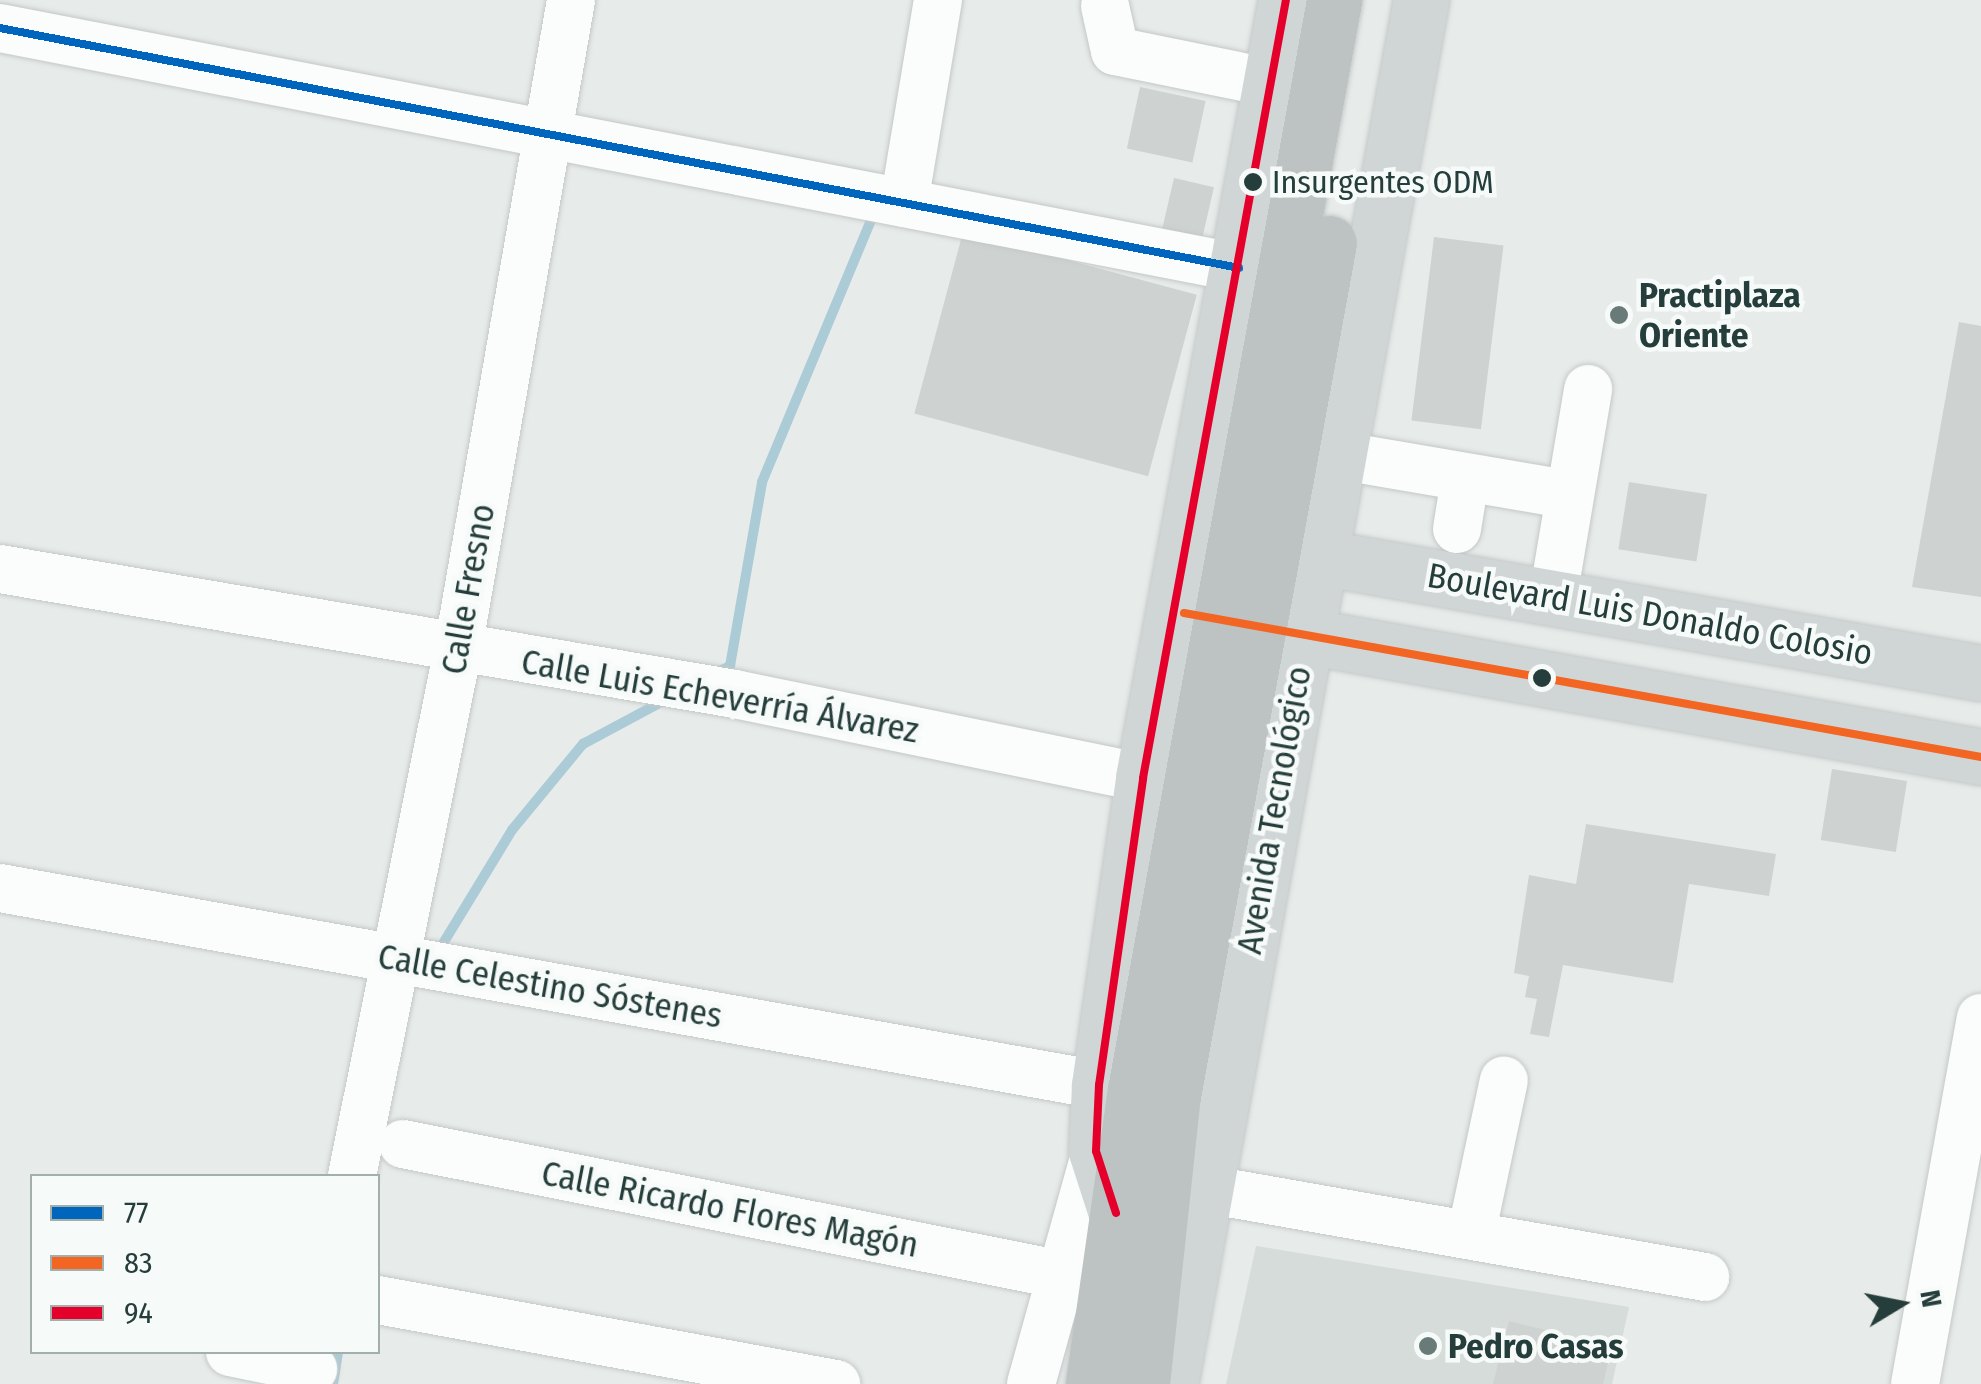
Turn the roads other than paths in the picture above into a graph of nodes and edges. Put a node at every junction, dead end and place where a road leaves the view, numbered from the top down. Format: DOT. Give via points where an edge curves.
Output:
graph roads {
  1 [pos="571,0"];
  2 [pos="938,0"];
  3 [pos="1286,0"];
  4 [pos="1334,0"];
  5 [pos="1371,0"];
  6 [pos="1421,0"];
  7 [pos="1105,6"];
  8 [pos="2,24"];
  9 [pos="1272,83"];
  10 [pos="548,134"];
  11 [pos="904,203"];
  12 [pos="1239,268"];
  13 [pos="1588,389"];
  14 [pos="1338,455"];
  15 [pos="1465,479"];
  16 [pos="1570,495"];
  17 [pos="1457,529"];
  18 [pos="1256,546"];
  19 [pos="0,569"];
  20 [pos="1553,597"];
  21 [pos="1242,624"];
  22 [pos="1746,631"];
  23 [pos="458,649"];
  24 [pos="1981,673"];
  25 [pos="1728,713"];
  26 [pos="1981,757"];
  27 [pos="1143,778"];
  28 [pos="0,888"];
  29 [pos="402,960"];
  30 [pos="1981,1018"];
  31 [pos="1504,1080"];
  32 [pos="1099,1085"];
  33 [pos="402,1144"];
  34 [pos="1096,1151"];
  35 [pos="352,1174"];
  36 [pos="1206,1189"];
  37 [pos="1116,1214"];
  38 [pos="1470,1235"];
  39 [pos="1057,1274"];
  40 [pos="1705,1277"];
  41 [pos="380,1300"];
  42 [pos="240,1354"];
  43 [pos="314,1368"];
  44 [pos="836,1384"];
  45 [pos="1031,1384"];
  46 [pos="1093,1384"];
  47 [pos="1142,1384"];
  48 [pos="1170,1384"];
  49 [pos="1915,1384"];
  1 -- 10 [label="street, Calle Fresno"];
  2 -- 11 [label="street"];
  3 -- 9 [label="main road, Avenida Tecnológico"];
  4 -- 18 [label="highway, Avenida Tecnológico"];
  5 -- 18 [label="highway, Avenida Tecnológico"];
  6 -- 14 [label="main road, Avenida Tecnológico"];
  7 -- 9 [label="street" via="1115,51"];
  8 -- 10 [label="street"];
  9 -- 12 [label="main road, Avenida Tecnológico"];
  10 -- 11 [label="street"];
  10 -- 23 [label="street, Calle Fresno"];
  11 -- 12 [label="street"];
  12 -- 18 [label="main road, Avenida Tecnológico"];
  13 -- 16 [label="street"];
  14 -- 15 [label="street"];
  14 -- 18 [label="main road, Avenida Tecnológico"];
  15 -- 16 [label="street"];
  15 -- 17 [label="street"];
  16 -- 20 [label="street"];
  18 -- 20 [label="main road, Boulevard Luis Donaldo Colosio"];
  18 -- 21 [label="highway, Avenida Tecnológico"];
  18 -- 21 [label="main road, Avenida Tecnológico"];
  19 -- 23 [label="street, Calle Luis Echeverría Álvarez"];
  20 -- 22 [label="main road, Boulevard Luis Donaldo Colosio"];
  21 -- 25 [label="main road"];
  21 -- 27 [label="main road, Avenida Tecnológico"];
  21 -- 36 [label="main road, Avenida Tecnológico"];
  21 -- 37 [label="highway, Avenida Tecnológico"];
  21 -- 47 [label="highway, Avenida Tecnológico" via="1173,1096"];
  22 -- 24 [label="main road, Boulevard Luis Donaldo Colosio"];
  22 -- 25 [label="main road"];
  23 -- 27 [label="street, Calle Luis Echeverría Álvarez" via="735,694"];
  23 -- 29 [label="street, Calle Fresno"];
  25 -- 26 [label="main road"];
  27 -- 32 [label="main road, Avenida Tecnológico"];
  28 -- 29 [label="street, Calle Celestino Sóstenes"];
  29 -- 32 [label="street, Calle Celestino Sóstenes"];
  29 -- 35 [label="street, Calle Fresno"];
  30 -- 49 [label="street"];
  31 -- 38 [label="street"];
  32 -- 34 [label="main road, Avenida Tecnológico"];
  33 -- 39 [label="street, Calle Ricardo Flores Magón"];
  34 -- 37 [label="main road, Avenida Tecnológico"];
  34 -- 39 [label="street"];
  36 -- 38 [label="street"];
  36 -- 48 [label="main road, Avenida Tecnológico"];
  37 -- 46 [label="highway, Avenida Tecnológico"];
  38 -- 40 [label="street"];
  39 -- 45 [label="street"];
  41 -- 44 [label="street"];
  42 -- 43 [label="street"];
}
